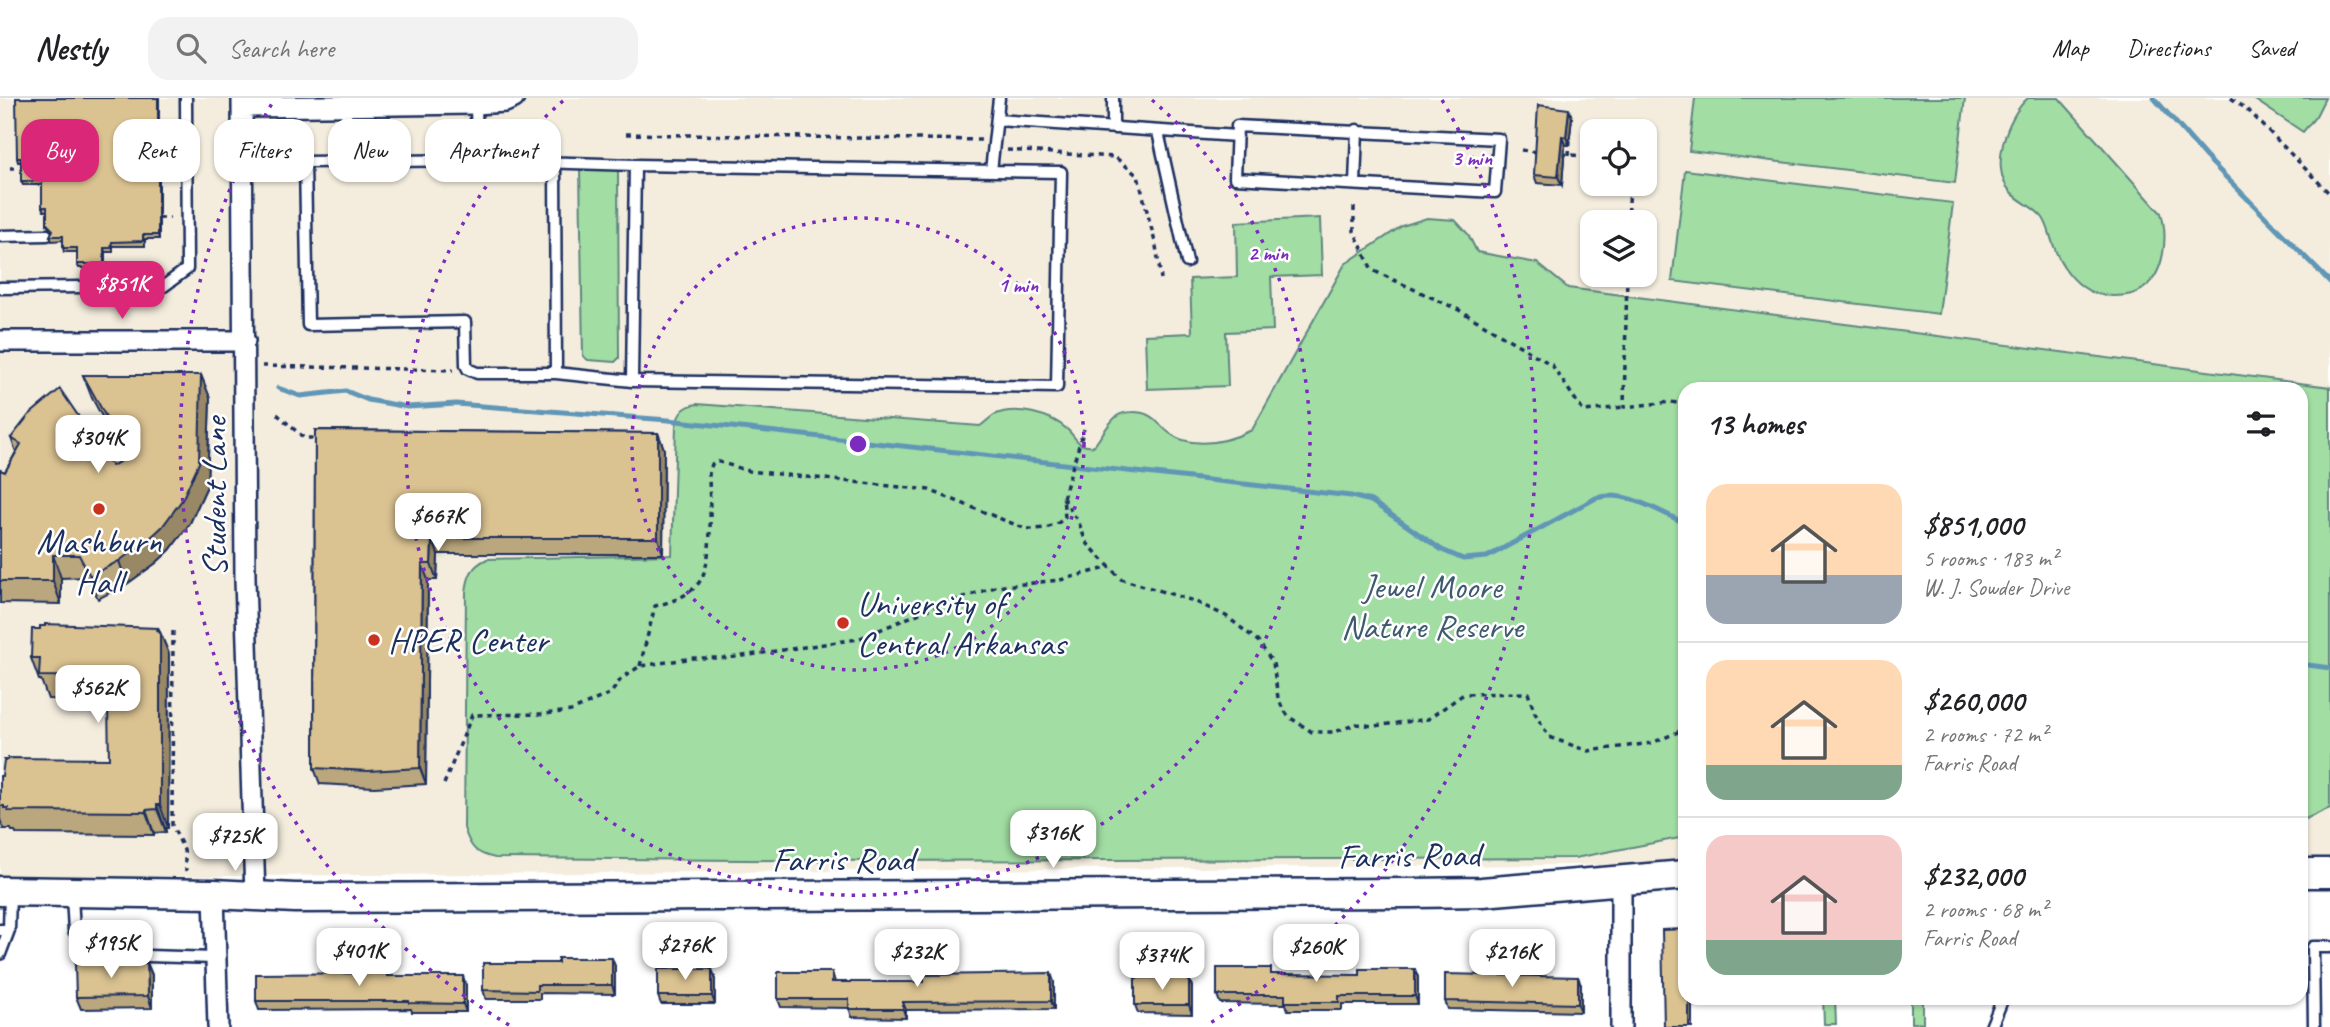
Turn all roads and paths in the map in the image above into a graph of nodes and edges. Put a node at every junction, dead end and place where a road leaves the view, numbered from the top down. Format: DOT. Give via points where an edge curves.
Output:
graph roads {
  1 [pos="186,98"];
  2 [pos="513,98"];
  3 [pos="999,98"];
  4 [pos="1113,98"];
  5 [pos="2231,98"];
  6 [pos="476,101"];
  7 [pos="242,103"];
  8 [pos="346,106"];
  9 [pos="346,119"];
  10 [pos="476,119"];
  11 [pos="997,120"];
  12 [pos="1113,128"];
  13 [pos="1357,130"];
  14 [pos="1158,132"];
  15 [pos="626,134"];
  16 [pos="1237,136"];
  17 [pos="1570,139"];
  18 [pos="981,140"];
  19 [pos="1007,150"];
  20 [pos="1521,150"];
  21 [pos="1541,152"];
  22 [pos="1560,154"];
  23 [pos="1569,155"];
  24 [pos="1580,156"];
  25 [pos="328,162"];
  26 [pos="561,162"];
  27 [pos="635,165"];
  28 [pos="991,171"];
  29 [pos="555,182"];
  30 [pos="1354,184"];
  31 [pos="2330,194"];
  32 [pos="1354,207"];
  33 [pos="159,218"];
  34 [pos="170,218"];
  35 [pos="47,235"];
  36 [pos="0,236"];
  37 [pos="1187,262"];
  38 [pos="1161,279"];
  39 [pos="1627,287"];
  40 [pos="0,288"];
  41 [pos="0,341"];
  42 [pos="245,341"];
  43 [pos="260,366"];
  44 [pos="453,370"];
  45 [pos="556,373"];
  46 [pos="632,381"];
  47 [pos="1678,404"];
  48 [pos="1623,407"];
  49 [pos="277,414"];
  50 [pos="1084,429"];
  51 [pos="318,438"];
  52 [pos="1063,498"];
  53 [pos="1111,567"];
  54 [pos="173,631"];
  55 [pos="640,666"];
  56 [pos="1678,732"];
  57 [pos="443,783"];
  58 [pos="2308,873"];
  59 [pos="2330,873"];
  60 [pos="1678,876"];
  61 [pos="186,877"];
  62 [pos="1621,881"];
  63 [pos="5,891"];
  64 [pos="72,892"];
  65 [pos="214,894"];
  66 [pos="255,896"];
  67 [pos="5,930"];
  68 [pos="2330,947"];
  69 [pos="0,954"];
  70 [pos="215,958"];
  71 [pos="2000,1005"];
  72 [pos="218,1027"];
  73 [pos="1621,1027"];
  74 [pos="1991,1027"];
  75 [pos="2314,1027"];
  1 -- 40 [label="lane" via="187,269 164,286"];
  2 -- 6 [label="street"];
  3 -- 11 [label="lane"];
  4 -- 12 [label="lane"];
  5 -- 31 [label="path"];
  6 -- 8 [label="street"];
  6 -- 10 [label="lane"];
  7 -- 8 [label="street"];
  7 -- 42 [label="street, Student Lane"];
  8 -- 9 [label="lane"];
  11 -- 12 [label="lane"];
  11 -- 28 [label="lane"];
  12 -- 14 [label="lane"];
  13 -- 16 [label="lane" via="1237,126"];
  13 -- 30 [label="lane"];
  13 -- 30 [label="lane" via="1499,139 1495,192"];
  14 -- 16 [label="lane"];
  14 -- 37 [label="lane"];
  15 -- 18 [label="path"];
  16 -- 30 [label="lane" via="1235,178"];
  17 -- 23 [label="path"];
  19 -- 38 [label="path" via="1115,156 1138,176"];
  20 -- 21 [label="path"];
  22 -- 23 [label="path"];
  23 -- 24 [label="path"];
  25 -- 45 [label="lane" via="304,162 308,325 465,322 466,365 472,372"];
  26 -- 27 [label="lane"];
  27 -- 28 [label="lane"];
  27 -- 46 [label="lane"];
  28 -- 46 [label="lane" via="1061,172 1057,387"];
  29 -- 45 [label="lane"];
  32 -- 48 [label="path" via="1354,231 1372,270 1459,310 1552,365 1583,411"];
  33 -- 34 [label="path"];
  35 -- 36 [label="lane"];
  39 -- 48 [label="path"];
  41 -- 42 [label="street"];
  42 -- 66 [label="street, Student Lane" via="245,579"];
  43 -- 44 [label="path"];
  45 -- 46 [label="lane"];
  47 -- 48 [label="path"];
  49 -- 51 [label="path" via="304,438"];
  50 -- 52 [label="path"];
  52 -- 53 [label="path" via="1093,552"];
  52 -- 55 [label="path" via="1065,517 1060,522 1026,529 929,490 749,471 716,461 709,474 708,561 698,586 655,606"];
  53 -- 55 [label="path" via="1060,580 995,587 858,639"];
  53 -- 56 [label="path" via="1121,579 1194,601 1226,616 1258,641 1273,663 1282,707 1312,732 1428,719 1464,694 1504,692 1528,693 1549,737 1588,751 1653,743"];
  54 -- 61 [label="path" via="172,825 184,850"];
  55 -- 57 [label="path" via="611,693 571,711 471,715"];
  58 -- 59 [label="street"];
  60 -- 62 [label="street, Farris Road"];
  62 -- 66 [label="street, Farris Road" via="1413,893"];
  62 -- 73 [label="street"];
  63 -- 64 [label="street, Farris Road"];
  63 -- 67 [label="lane"];
  64 -- 65 [label="street, Farris Road"];
  64 -- 70 [label="lane" via="74,931 87,943 114,955"];
  65 -- 66 [label="street, Farris Road"];
  65 -- 70 [label="street"];
  67 -- 69 [label="lane"];
  68 -- 75 [label="lane" via="2313,947"];
  70 -- 72 [label="street"];
  71 -- 74 [label="lane"];
}
